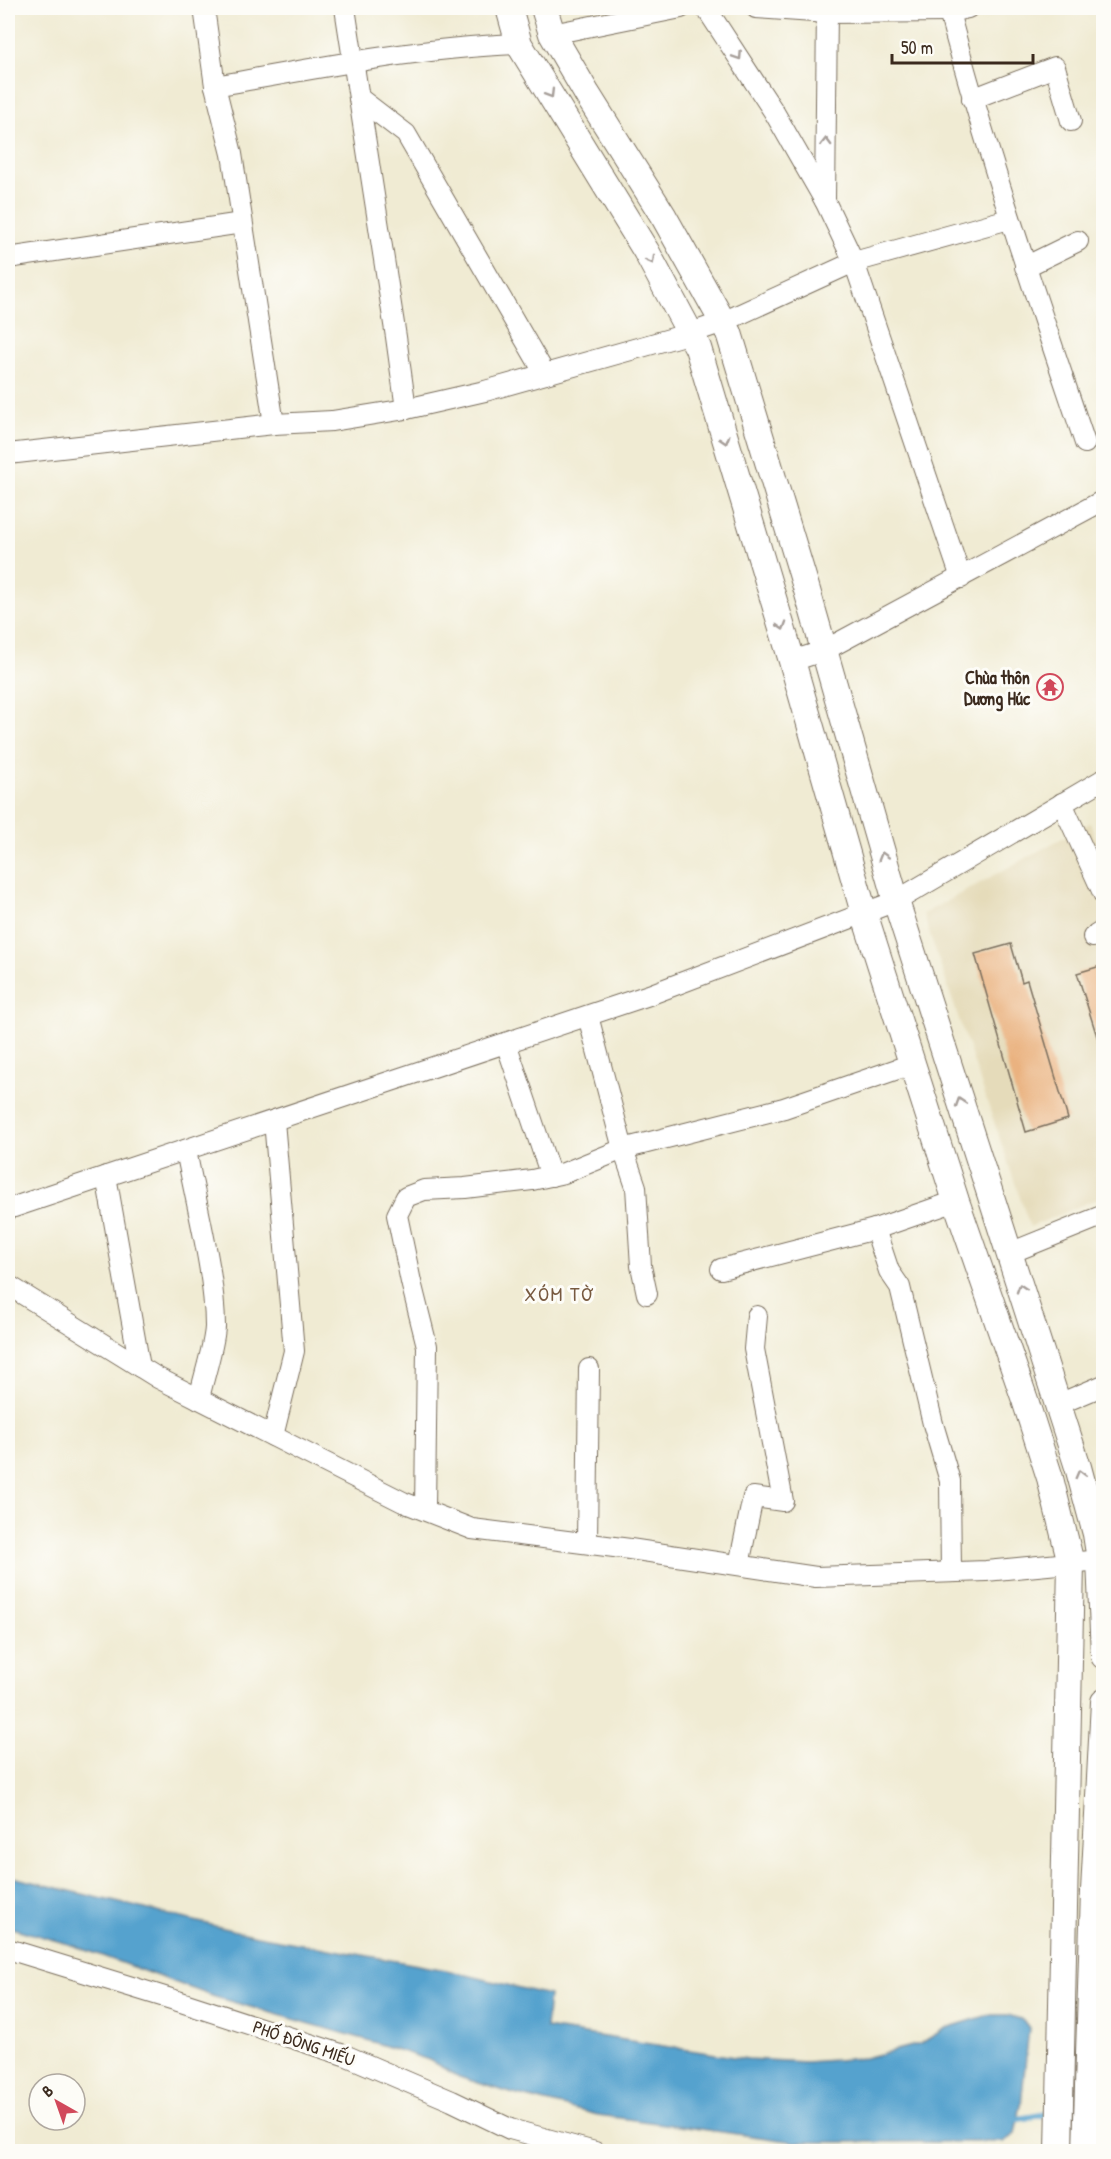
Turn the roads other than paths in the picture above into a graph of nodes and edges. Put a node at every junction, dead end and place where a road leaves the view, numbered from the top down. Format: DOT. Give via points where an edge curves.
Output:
graph roads {
  1 [pos="204,8"];
  2 [pos="345,8"];
  3 [pos="509,8"];
  4 [pos="544,8"];
  5 [pos="681,8"];
  6 [pos="706,8"];
  7 [pos="756,8"];
  8 [pos="827,10"];
  9 [pos="959,10"];
  10 [pos="552,34"];
  11 [pos="519,44"];
  12 [pos="354,63"];
  13 [pos="215,86"];
  14 [pos="359,98"];
  15 [pos="972,99"];
  16 [pos="1071,121"];
  17 [pos="825,201"];
  18 [pos="1009,219"];
  19 [pos="242,224"];
  20 [pos="1078,241"];
  21 [pos="8,258"];
  22 [pos="854,262"];
  23 [pos="1025,267"];
  24 [pos="723,322"];
  25 [pos="691,333"];
  26 [pos="545,374"];
  27 [pos="406,409"];
  28 [pos="274,424"];
  29 [pos="1085,443"];
  30 [pos="8,454"];
  31 [pos="1104,500"];
  32 [pos="961,578"];
  33 [pos="823,651"];
  34 [pos="792,661"];
  35 [pos="1104,779"];
  36 [pos="1062,803"];
  37 [pos="1104,895"];
  38 [pos="896,901"];
  39 [pos="864,913"];
  40 [pos="588,1016"];
  41 [pos="506,1043"];
  42 [pos="912,1064"];
  43 [pos="274,1121"];
  44 [pos="623,1149"];
  45 [pos="186,1150"];
  46 [pos="106,1176"];
  47 [pos="550,1176"];
  48 [pos="956,1201"];
  49 [pos="8,1209"];
  50 [pos="1104,1215"];
  51 [pos="875,1229"];
  52 [pos="1010,1253"];
  53 [pos="721,1269"];
  54 [pos="8,1285"];
  55 [pos="646,1294"];
  56 [pos="757,1316"];
  57 [pos="140,1367"];
  58 [pos="589,1369"];
  59 [pos="1104,1385"];
  60 [pos="199,1399"];
  61 [pos="1059,1404"];
  62 [pos="273,1436"];
  63 [pos="425,1510"];
  64 [pos="1100,1533"];
  65 [pos="587,1543"];
  66 [pos="1100,1560"];
  67 [pos="1071,1563"];
  68 [pos="739,1565"];
  69 [pos="951,1572"];
  70 [pos="1104,1656"];
  71 [pos="1104,1702"];
  72 [pos="1064,1889"];
  73 [pos="1094,1891"];
  74 [pos="8,1949"];
  75 [pos="595,2151"];
  76 [pos="1059,2151"];
  77 [pos="1086,2151"];
  1 -- 13 [label="street"];
  2 -- 12 [label="street"];
  3 -- 11 [label="main road"];
  4 -- 10 [label="main road"];
  5 -- 10 [label="street"];
  6 -- 17 [label="street, one-way" via="774,112"];
  7 -- 8 [label="street"];
  8 -- 9 [label="street"];
  17 -- 8 [label="street, one-way"];
  9 -- 15 [label="street"];
  10 -- 11 [label="main road"];
  10 -- 24 [label="main road"];
  11 -- 12 [label="street" via="466,47"];
  11 -- 25 [label="main road, one-way" via="646,251"];
  12 -- 13 [label="street"];
  12 -- 14 [label="street"];
  13 -- 19 [label="street"];
  14 -- 26 [label="street" via="406,134"];
  14 -- 27 [label="street"];
  15 -- 16 [label="street" via="1054,67"];
  15 -- 18 [label="street"];
  17 -- 22 [label="street"];
  18 -- 22 [label="street"];
  18 -- 23 [label="street"];
  19 -- 21 [label="street"];
  19 -- 28 [label="street"];
  20 -- 23 [label="street"];
  22 -- 24 [label="street"];
  22 -- 32 [label="street"];
  23 -- 29 [label="street"];
  24 -- 25 [label="street"];
  24 -- 33 [label="main road"];
  25 -- 26 [label="street"];
  25 -- 34 [label="main road, one-way"];
  26 -- 27 [label="street"];
  27 -- 28 [label="street" via="333,421"];
  28 -- 30 [label="street"];
  31 -- 32 [label="street"];
  32 -- 33 [label="street"];
  33 -- 34 [label="street"];
  38 -- 33 [label="main road, one-way"];
  34 -- 39 [label="main road"];
  35 -- 36 [label="street"];
  36 -- 37 [label="street"];
  36 -- 38 [label="street"];
  38 -- 39 [label="street"];
  52 -- 38 [label="main road, one-way"];
  39 -- 40 [label="street"];
  39 -- 42 [label="main road"];
  40 -- 41 [label="street"];
  40 -- 44 [label="street"];
  41 -- 43 [label="street"];
  41 -- 47 [label="street"];
  42 -- 44 [label="street" via="784,1108"];
  42 -- 48 [label="main road"];
  43 -- 45 [label="street"];
  43 -- 62 [label="street" via="294,1351"];
  44 -- 47 [label="street"];
  44 -- 55 [label="street" via="636,1187"];
  45 -- 46 [label="street"];
  45 -- 60 [label="street" via="211,1284 215,1329"];
  46 -- 49 [label="street"];
  46 -- 57 [label="street"];
  47 -- 63 [label="street" via="423,1190 406,1197 397,1215 427,1346"];
  48 -- 51 [label="street"];
  48 -- 67 [label="main road" via="1050,1478"];
  50 -- 52 [label="street"];
  51 -- 53 [label="street"];
  51 -- 69 [label="street" via="889,1271 900,1287 950,1481"];
  61 -- 52 [label="main road, one-way"];
  54 -- 57 [label="street"];
  56 -- 68 [label="street" via="754,1349 783,1500 753,1497"];
  57 -- 60 [label="street"];
  58 -- 65 [label="street"];
  59 -- 61 [label="street"];
  60 -- 62 [label="street"];
  64 -- 61 [label="main road, one-way"];
  62 -- 63 [label="street"];
  63 -- 65 [label="street" via="472,1529"];
  64 -- 66 [label="main road"];
  65 -- 68 [label="street"];
  66 -- 67 [label="street"];
  66 -- 70 [label="main road"];
  67 -- 69 [label="street"];
  67 -- 72 [label="main road"];
  68 -- 69 [label="street" via="816,1577"];
  71 -- 73 [label="main road"];
  72 -- 73 [label="main road"];
  72 -- 76 [label="main road"];
  73 -- 77 [label="main road"];
  74 -- 75 [label="street, PHỐ ĐÔNG MIẾU" via="347,2056 510,2129"];
}
